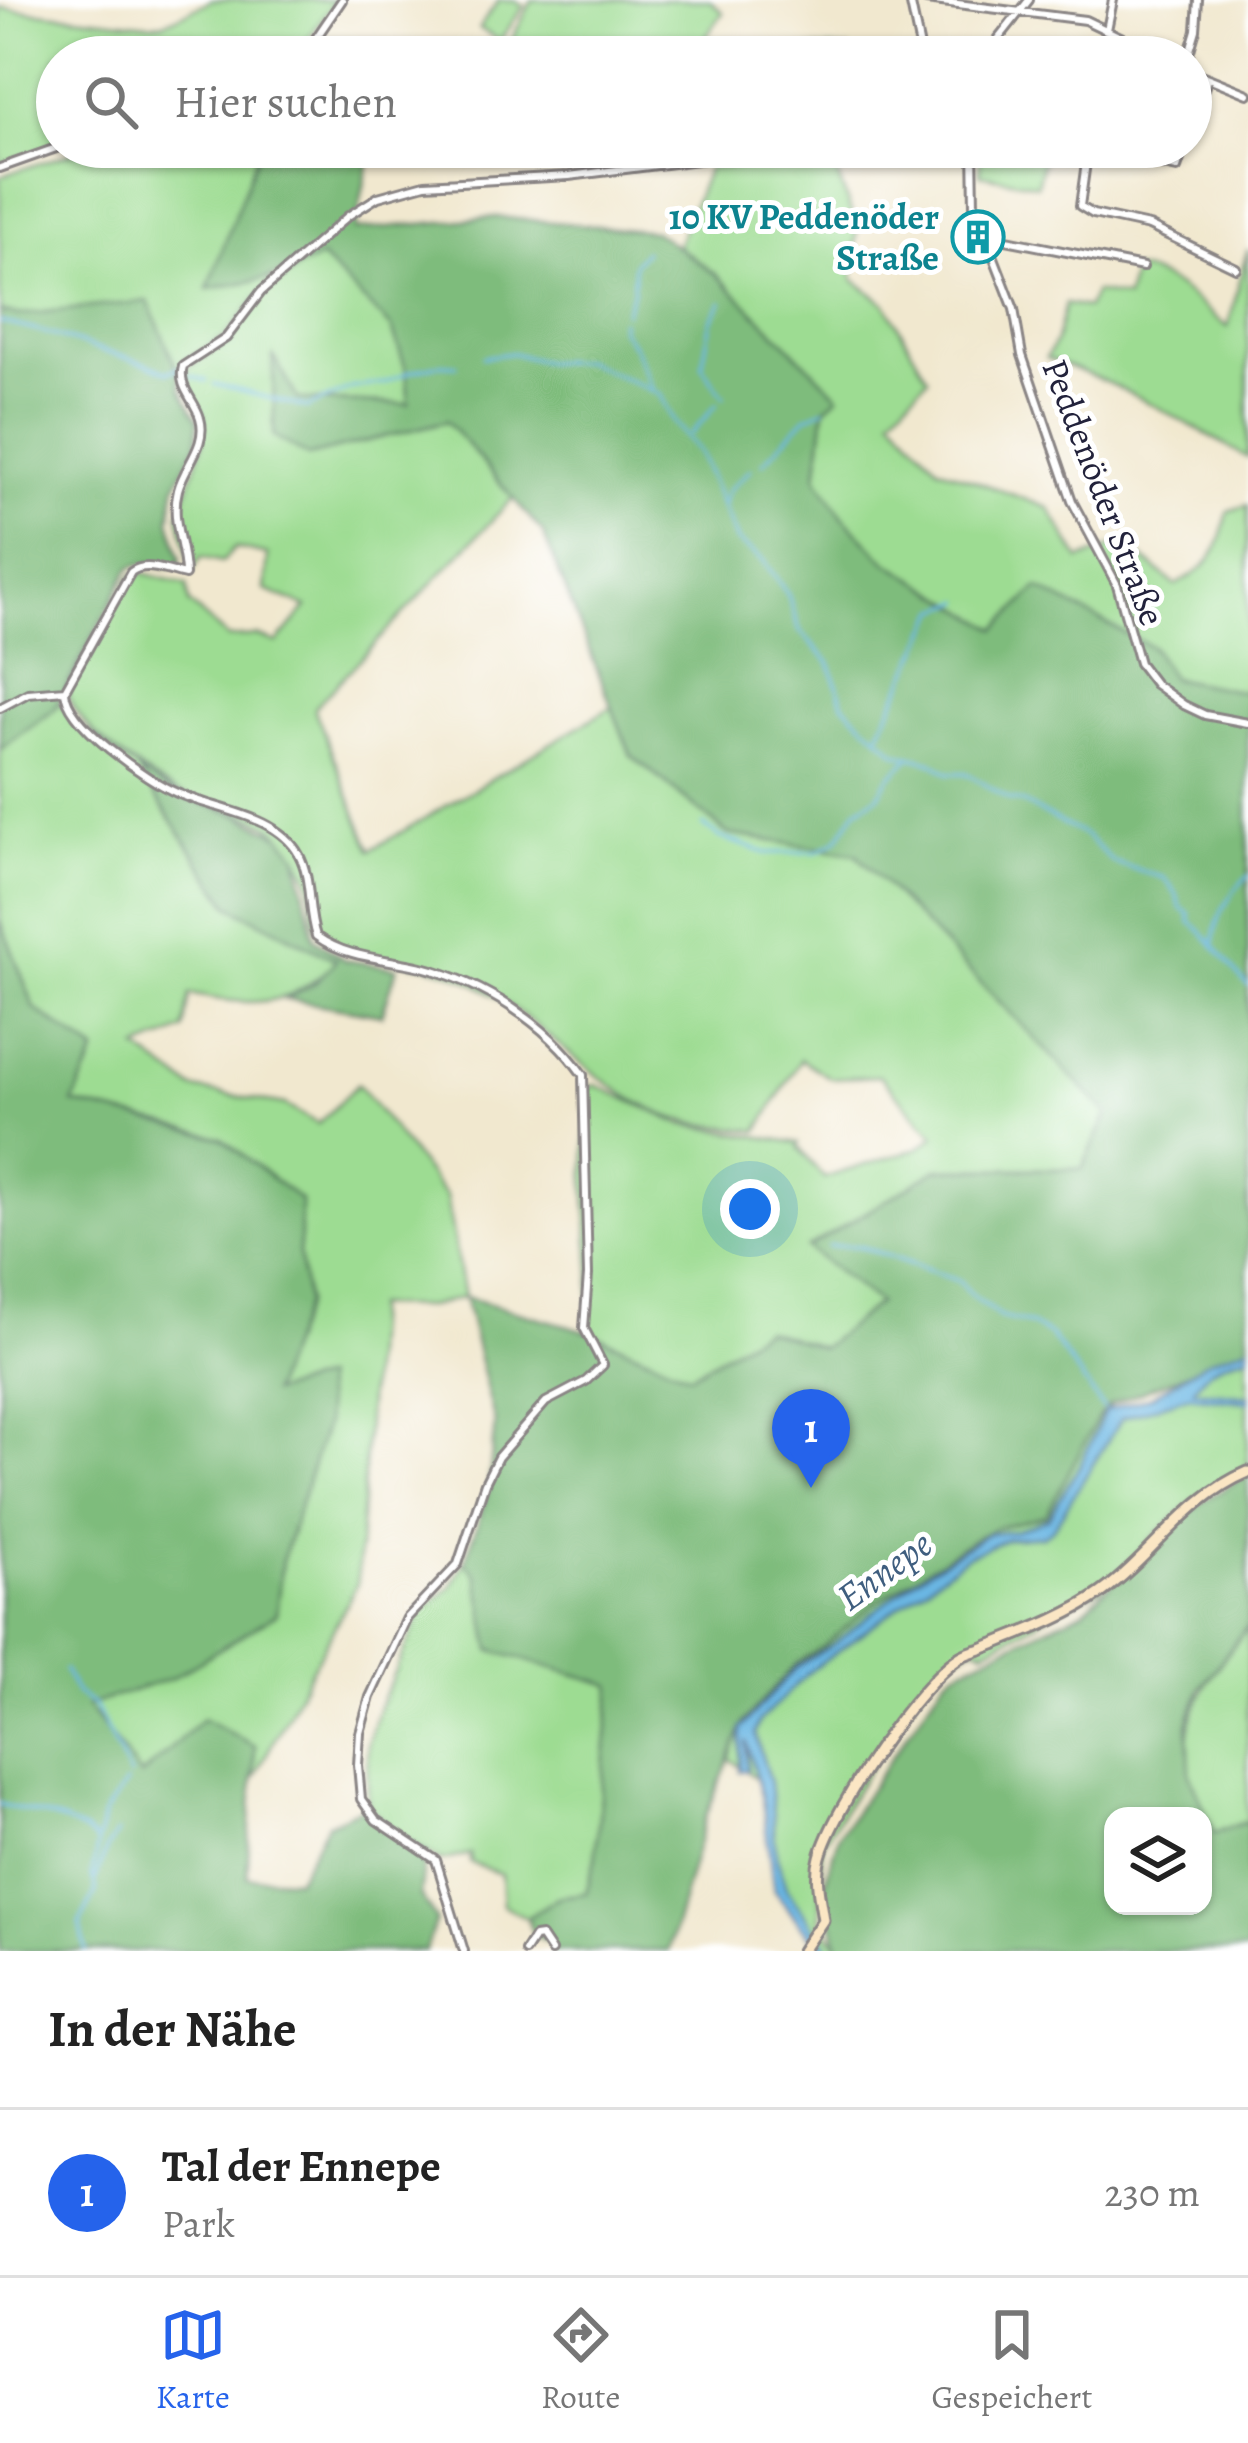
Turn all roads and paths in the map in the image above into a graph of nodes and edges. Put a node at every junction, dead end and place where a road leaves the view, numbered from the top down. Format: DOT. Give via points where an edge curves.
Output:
graph roads {
  1 [pos="342,0"];
  2 [pos="910,0"];
  3 [pos="926,0"];
  4 [pos="1029,0"];
  5 [pos="1113,0"];
  6 [pos="1198,0"];
  7 [pos="1019,10"];
  8 [pos="1107,29"];
  9 [pos="317,36"];
  10 [pos="918,36"];
  11 [pos="1000,36"];
  12 [pos="1121,36"];
  13 [pos="1194,36"];
  14 [pos="1212,82"];
  15 [pos="1248,94"];
  16 [pos="36,155"];
  17 [pos="0,168"];
  18 [pos="619,168"];
  19 [pos="973,168"];
  20 [pos="1084,168"];
  21 [pos="986,236"];
  22 [pos="1143,267"];
  23 [pos="1236,268"];
  24 [pos="64,690"];
  25 [pos="0,708"];
  26 [pos="1248,723"];
  27 [pos="1248,1472"];
  28 [pos="805,1947"];
  29 [pos="464,1951"];
  30 [pos="525,1951"];
  31 [pos="551,1951"];
  1 -- 9 [label="street"];
  2 -- 10 [label="street"];
  3 -- 7 [label="street"];
  4 -- 7 [label="street"];
  5 -- 8 [label="street"];
  6 -- 13 [label="street"];
  7 -- 8 [label="street"];
  7 -- 11 [label="street"];
  8 -- 12 [label="street"];
  14 -- 15 [label="street"];
  16 -- 17 [label="street"];
  18 -- 24 [label="street" via="425,184 378,197 261,292 226,338 183,366 183,388 202,428 178,486 174,519 184,575 138,566 130,572"];
  19 -- 21 [label="street, Peddenöder Straße" via="974,206"];
  20 -- 23 [label="street" via="1080,206 1149,226"];
  21 -- 22 [label="street"];
  21 -- 26 [label="street, Peddenöder Straße" via="1072,502 1117,585 1139,663 1184,705"];
  24 -- 25 [label="street" via="28,693"];
  24 -- 29 [label="street" via="84,728 172,791 283,836 299,855 316,936 334,949 423,968 487,993 565,1050 583,1076 584,1328 603,1365 546,1402 498,1456 458,1564 407,1618 360,1733 361,1798 376,1820 436,1860"];
  27 -- 28 [label="street" via="1194,1504 1099,1594 965,1653 931,1681 826,1839 816,1879 820,1927"];
  30 -- 31 [label="street" via="541,1936"];
}
